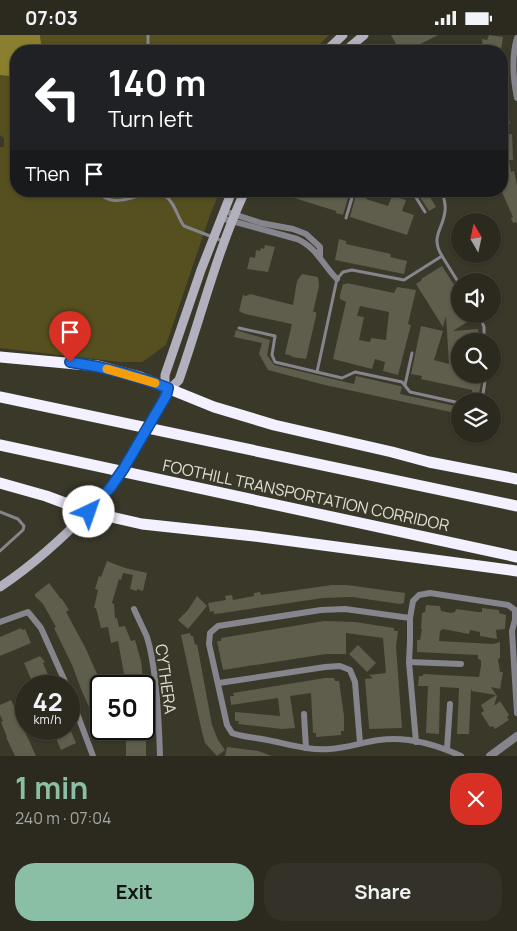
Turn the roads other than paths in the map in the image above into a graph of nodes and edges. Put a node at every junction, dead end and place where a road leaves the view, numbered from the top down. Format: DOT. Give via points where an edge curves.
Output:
graph roads {
  1 [pos="343,35"];
  2 [pos="364,35"];
  3 [pos="517,38"];
  4 [pos="332,45"];
  5 [pos="352,45"];
  6 [pos="517,98"];
  7 [pos="104,197"];
  8 [pos="137,197"];
  9 [pos="166,197"];
  10 [pos="229,197"];
  11 [pos="243,197"];
  12 [pos="352,197"];
  13 [pos="416,197"];
  14 [pos="443,197"];
  15 [pos="425,212"];
  16 [pos="222,214"];
  17 [pos="234,218"];
  18 [pos="346,218"];
  19 [pos="214,237"];
  20 [pos="226,241"];
  21 [pos="442,256"];
  22 [pos="453,273"];
  23 [pos="337,279"];
  24 [pos="239,328"];
  25 [pos="412,353"];
  26 [pos="0,357"];
  27 [pos="317,372"];
  28 [pos="405,385"];
  29 [pos="168,388"];
  30 [pos="0,397"];
  31 [pos="451,401"];
  32 [pos="0,445"];
  33 [pos="517,479"];
  34 [pos="0,483"];
  35 [pos="517,506"];
  36 [pos="0,512"];
  37 [pos="89,512"];
  38 [pos="0,551"];
  39 [pos="517,557"];
  40 [pos="517,571"];
  41 [pos="0,587"];
  42 [pos="134,609"];
  43 [pos="410,618"];
  44 [pos="0,622"];
  45 [pos="410,662"];
  46 [pos="461,664"];
  47 [pos="62,675"];
  48 [pos="218,683"];
  49 [pos="450,704"];
  50 [pos="517,713"];
  51 [pos="304,714"];
  52 [pos="80,721"];
  53 [pos="517,736"];
  54 [pos="416,742"];
  55 [pos="360,743"];
  56 [pos="306,748"];
  57 [pos="447,749"];
  58 [pos="93,756"];
  59 [pos="160,756"];
  60 [pos="462,756"];
  61 [pos="490,756"];
  1 -- 4 [label="main road"];
  2 -- 5 [label="main road"];
  3 -- 6 [label="street" via="513,51 513,79"];
  7 -- 8 [label="lane" via="117,201"];
  9 -- 19 [label="lane" via="184,226"];
  10 -- 16 [label="main road"];
  11 -- 17 [label="main road"];
  12 -- 18 [label="lane"];
  13 -- 15 [label="lane"];
  14 -- 21 [label="lane" via="445,213 437,237 437,248"];
  16 -- 17 [label="street"];
  16 -- 19 [label="main road"];
  17 -- 20 [label="main road"];
  17 -- 23 [label="street" via="306,243"];
  19 -- 20 [label="lane"];
  19 -- 29 [label="main road" via="165,375"];
  20 -- 29 [label="main road" via="179,380"];
  21 -- 22 [label="lane"];
  21 -- 23 [label="lane" via="404,280 352,269"];
  23 -- 27 [label="lane"];
  24 -- 27 [label="lane" via="275,336 272,355 275,362"];
  25 -- 28 [label="lane"];
  26 -- 29 [label="highway" via="98,366"];
  27 -- 28 [label="lane" via="342,378 356,372"];
  28 -- 31 [label="lane" via="410,392"];
  29 -- 33 [label="highway" via="214,407 274,425"];
  29 -- 37 [label="main road, bridge" via="134,453"];
  30 -- 35 [label="highway, FOOTHILL TRANSPORTATION CORRIDOR"];
  32 -- 39 [label="highway, FOOTHILL TRANSPORTATION CORRIDOR"];
  34 -- 37 [label="highway"];
  36 -- 38 [label="lane" via="18,519 24,526"];
  37 -- 40 [label="highway" via="142,524"];
  37 -- 41 [label="main road" via="47,552"];
  42 -- 59 [label="street, CYTHERA" via="147,638 153,670"];
  43 -- 45 [label="street"];
  43 -- 48 [label="street" via="344,609 218,626 210,633 209,644"];
  43 -- 50 [label="street" via="414,601 419,595 430,593 508,605 515,610 512,631"];
  44 -- 47 [label="street" via="28,612 41,628"];
  45 -- 46 [label="street"];
  45 -- 54 [label="street"];
  48 -- 55 [label="street" via="325,667 340,666 350,670 355,683"];
  48 -- 56 [label="street" via="227,725 232,733"];
  49 -- 57 [label="street"];
  51 -- 56 [label="street"];
  52 -- 58 [label="street"];
  53 -- 61 [label="street"];
  54 -- 55 [label="street" via="382,739"];
  54 -- 57 [label="street"];
  55 -- 56 [label="street" via="332,749"];
  57 -- 60 [label="street"];
}
